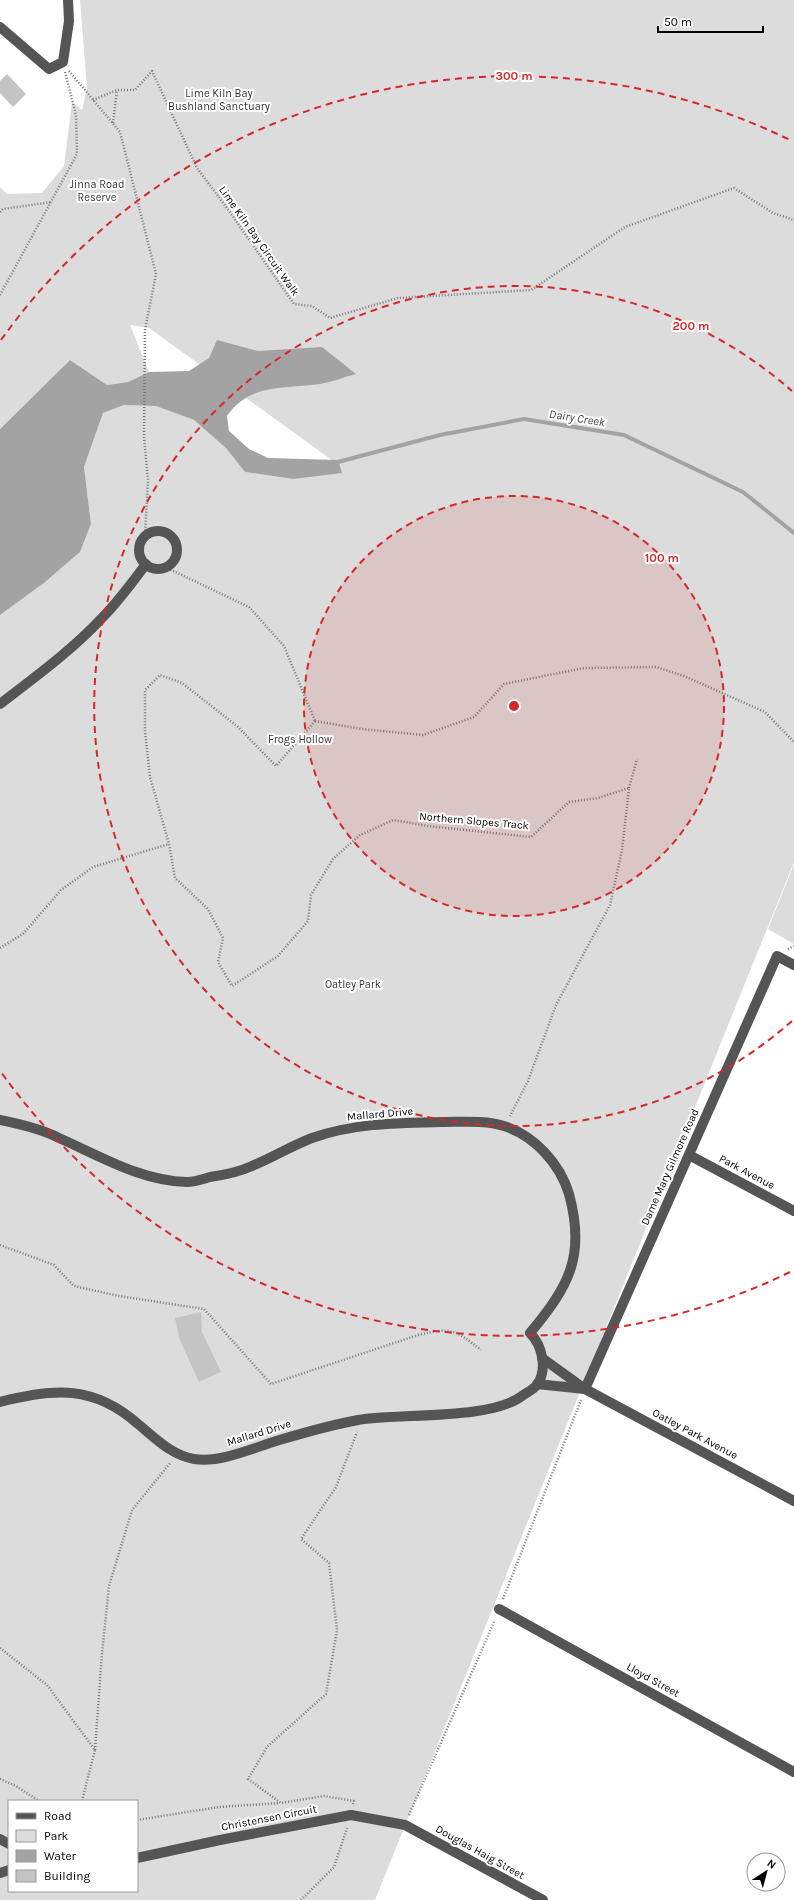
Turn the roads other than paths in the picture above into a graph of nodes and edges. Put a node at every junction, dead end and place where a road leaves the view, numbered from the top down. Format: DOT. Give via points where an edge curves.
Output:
graph roads {
  1 [pos="68,0"];
  2 [pos="0,27"];
  3 [pos="146,564"];
  4 [pos="0,704"];
  5 [pos="794,965"];
  6 [pos="0,1120"];
  7 [pos="689,1155"];
  8 [pos="794,1211"];
  9 [pos="542,1358"];
  10 [pos="537,1384"];
  11 [pos="585,1389"];
  12 [pos="0,1402"];
  13 [pos="794,1501"];
  14 [pos="499,1609"];
  15 [pos="794,1772"];
  16 [pos="405,1825"];
  17 [pos="138,1858"];
  18 [pos="543,1900"];
  1 -- 2 [label="street" via="69,22 63,62 49,68"];
  3 -- 3 [label="street" via="139,551 145,536 150,533 167,534 175,543 174,560 165,567 155,568"];
  3 -- 4 [label="street" via="101,620 65,653"];
  5 -- 7 [label="street, Dame Mary Gilmore Road" via="777,956"];
  6 -- 9 [label="street, Mallard Drive" via="58,1137 139,1174 189,1182 250,1167 310,1139 358,1126 471,1121 504,1126 525,1136 552,1161 568,1193 574,1222 576,1244 568,1278 554,1304 530,1332 540,1344"];
  7 -- 8 [label="street, Park Avenue"];
  7 -- 11 [label="street, Dame Mary Gilmore Road"];
  9 -- 10 [label="street, Mallard Drive" via="542,1370"];
  9 -- 11 [label="street"];
  10 -- 11 [label="street"];
  10 -- 12 [label="street, Mallard Drive" via="517,1400 504,1406 456,1413 361,1420 318,1429 216,1458 195,1459 177,1453 159,1442 121,1410 92,1397 48,1391"];
  11 -- 13 [label="street, Oatley Park Avenue"];
  14 -- 15 [label="street, Lloyd Street"];
  16 -- 17 [label="street, Christensen Circuit" via="351,1815"];
  16 -- 18 [label="street, Douglas Haig Street"];
}
